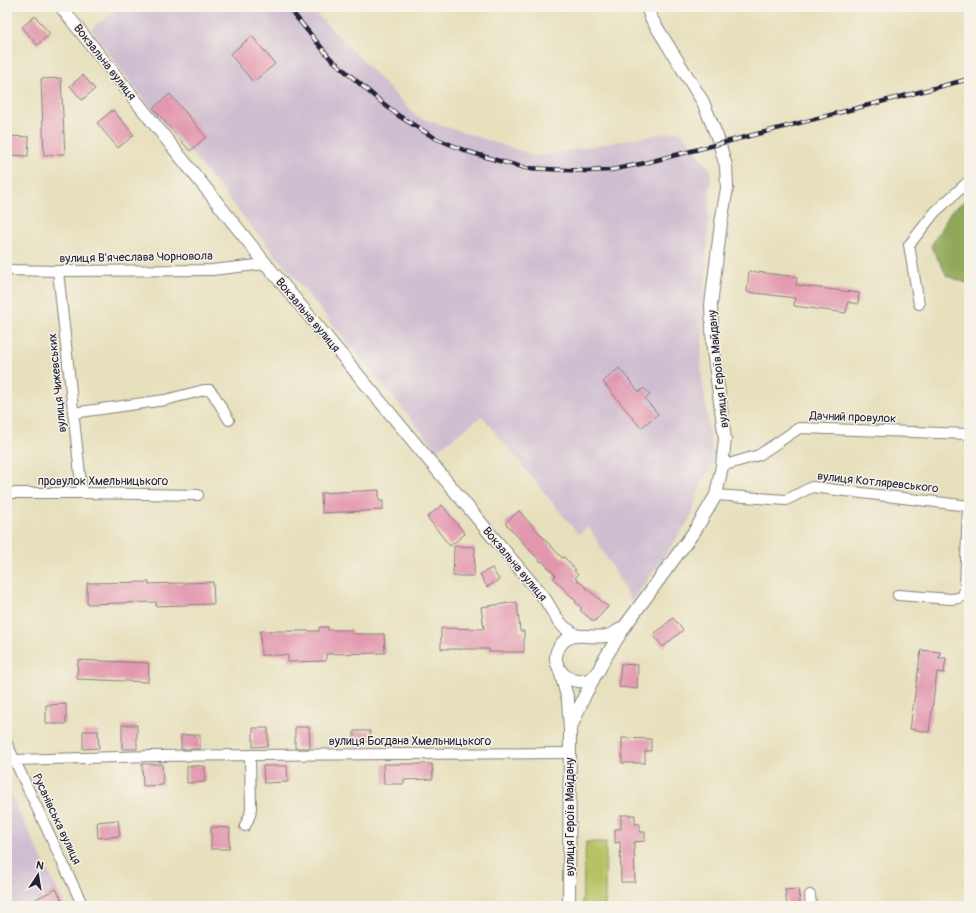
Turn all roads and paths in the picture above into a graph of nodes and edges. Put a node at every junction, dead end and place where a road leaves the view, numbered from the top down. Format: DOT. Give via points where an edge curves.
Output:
graph roads {
  1 [pos="62,7"];
  2 [pos="646,7"];
  3 [pos="969,181"];
  4 [pos="266,264"];
  5 [pos="7,270"];
  6 [pos="58,271"];
  7 [pos="919,304"];
  8 [pos="73,413"];
  9 [pos="229,420"];
  10 [pos="969,434"];
  11 [pos="722,466"];
  12 [pos="7,493"];
  13 [pos="82,493"];
  14 [pos="198,495"];
  15 [pos="716,495"];
  16 [pos="968,506"];
  17 [pos="898,594"];
  18 [pos="557,619"];
  19 [pos="625,626"];
  20 [pos="580,636"];
  21 [pos="558,649"];
  22 [pos="599,668"];
  23 [pos="560,671"];
  24 [pos="570,728"];
  25 [pos="7,744"];
  26 [pos="570,753"];
  27 [pos="250,755"];
  28 [pos="15,760"];
  29 [pos="244,826"];
  30 [pos="810,895"];
  31 [pos="83,906"];
  32 [pos="569,906"];
  33 [pos="810,906"];
  1 -- 4 [label="street, Вокзальна вулиця"];
  2 -- 11 [label="street, вулиця Героїв Майдану" via="703,102 726,166 727,188 711,305 713,350 725,439"];
  3 -- 7 [label="street" via="935,212 909,245"];
  4 -- 6 [label="street, вулиця В'ячеслава Чорновола" via="212,270"];
  4 -- 18 [label="street, Вокзальна вулиця" via="545,599"];
  5 -- 6 [label="street, вулиця В'ячеслава Чорновола"];
  6 -- 8 [label="street, вулиця Чижевських"];
  8 -- 9 [label="street" via="165,400 210,390"];
  8 -- 13 [label="street, вулиця Чижевських"];
  10 -- 11 [label="street, Дачний провулок" via="799,428 759,455"];
  11 -- 15 [label="street, вулиця Героїв Майдану"];
  12 -- 13 [label="street, провулок Хмельницького"];
  13 -- 14 [label="street, провулок Хмельницького"];
  15 -- 16 [label="street, вулиця Котляревського" via="786,500 812,487"];
  15 -- 19 [label="street, вулиця Героїв Майдану" via="696,529"];
  16 -- 17 [label="street, вулиця Котляревського" via="963,595 951,599"];
  18 -- 20 [label="street, Вокзальна вулиця" via="564,627"];
  18 -- 21 [label="street, Вокзальна вулиця"];
  19 -- 20 [label="street, вулиця Героїв Майдану" via="607,636"];
  19 -- 22 [label="street, вулиця Героїв Майдану"];
  20 -- 21 [label="street, вулиця Героїв Майдану" via="566,640"];
  20 -- 22 [label="street" via="594,641 601,651"];
  21 -- 23 [label="street, вулиця Героїв Майдану" via="556,660"];
  22 -- 23 [label="street" via="592,677 581,681 569,679"];
  22 -- 24 [label="street, вулиця Героїв Майдану"];
  23 -- 24 [label="street, вулиця Героїв Майдану" via="568,700"];
  24 -- 26 [label="street, вулиця Героїв Майдану"];
  25 -- 28 [label="street, Русанівська вулиця"];
  26 -- 27 [label="street, вулиця Богдана Хмельницького"];
  26 -- 32 [label="street, вулиця Героїв Майдану"];
  27 -- 28 [label="street, вулиця Богдана Хмельницького"];
  27 -- 29 [label="street" via="251,809"];
  28 -- 31 [label="street, Русанівська вулиця"];
  30 -- 33 [label="street"];
}
